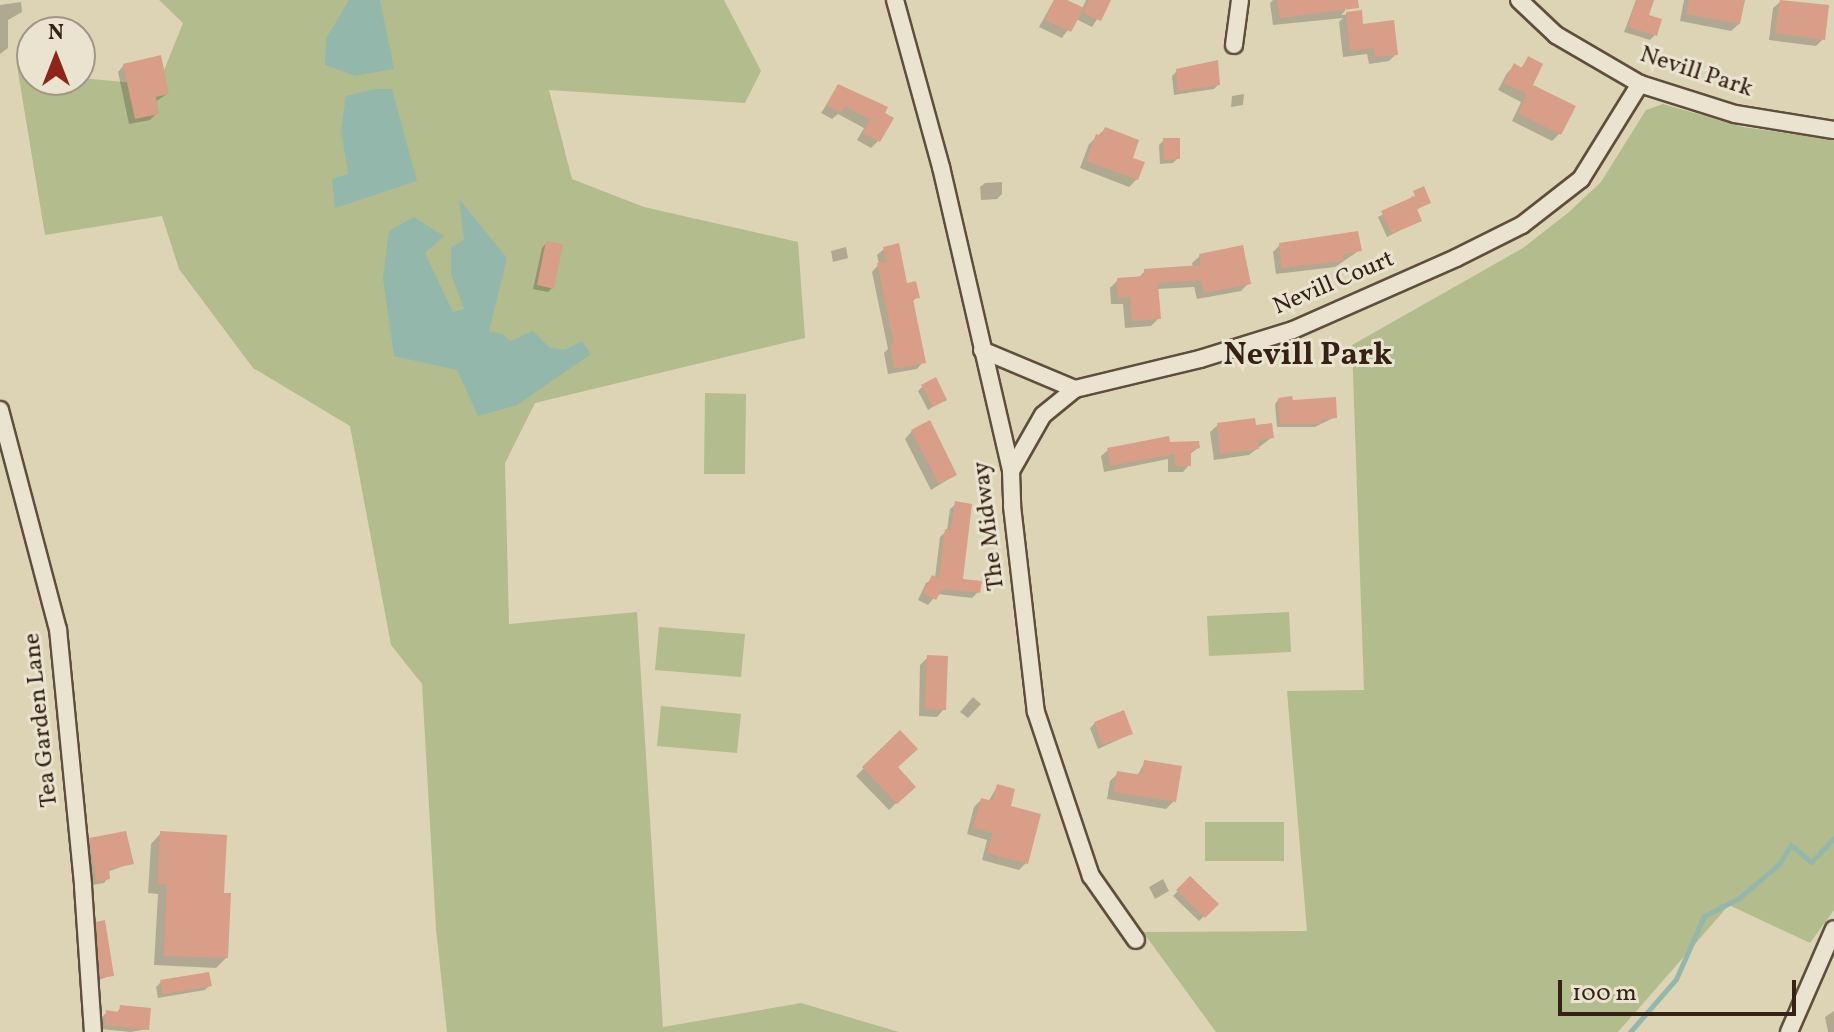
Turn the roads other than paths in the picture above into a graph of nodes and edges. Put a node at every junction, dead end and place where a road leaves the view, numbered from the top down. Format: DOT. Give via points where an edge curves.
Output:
graph roads {
  1 [pos="895,0"];
  2 [pos="1240,0"];
  3 [pos="1519,0"];
  4 [pos="1234,45"];
  5 [pos="1640,84"];
  6 [pos="1834,130"];
  7 [pos="982,350"];
  8 [pos="1075,389"];
  9 [pos="0,410"];
  10 [pos="1011,471"];
  11 [pos="1834,929"];
  12 [pos="1136,940"];
  13 [pos="93,1032"];
  14 [pos="1789,1032"];
  1 -- 7 [label="street, The Midway" via="941,167"];
  2 -- 4 [label="street"];
  3 -- 5 [label="street, Nevill Park" via="1556,35"];
  5 -- 6 [label="street, Nevill Park" via="1735,114"];
  5 -- 8 [label="street, Nevill Court" via="1581,179 1522,225 1293,330"];
  7 -- 8 [label="street"];
  7 -- 10 [label="street, The Midway"];
  8 -- 10 [label="street" via="1043,415"];
  9 -- 13 [label="street, Tea Garden Lane" via="58,629"];
  10 -- 12 [label="street, The Midway" via="1036,712 1091,876"];
  11 -- 14 [label="street"];
}
